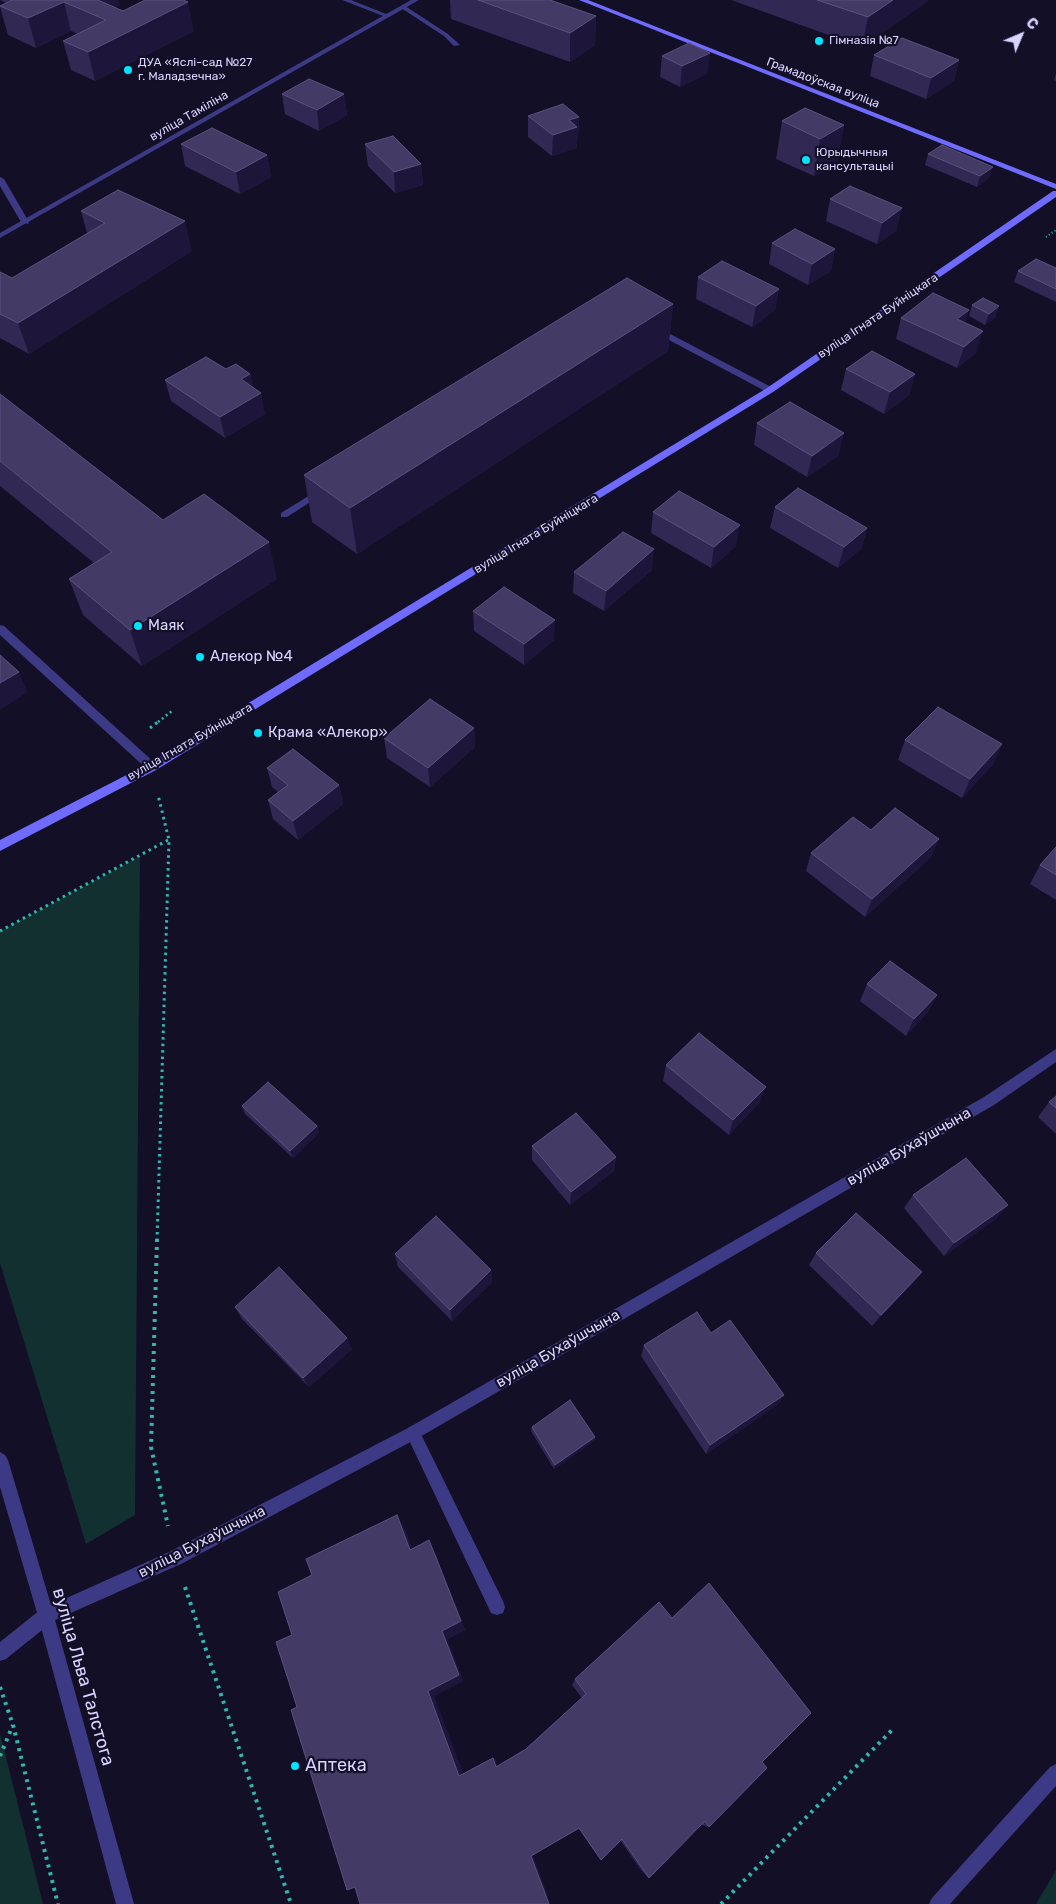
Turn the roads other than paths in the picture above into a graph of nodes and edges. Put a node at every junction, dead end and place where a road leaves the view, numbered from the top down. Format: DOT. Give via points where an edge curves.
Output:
graph roads {
  1 [pos="345,0"];
  2 [pos="416,0"];
  3 [pos="582,0"];
  4 [pos="403,7"];
  5 [pos="388,16"];
  6 [pos="456,45"];
  7 [pos="0,179"];
  8 [pos="1056,187"];
  9 [pos="1056,193"];
  10 [pos="25,222"];
  11 [pos="0,236"];
  12 [pos="643,322"];
  13 [pos="770,390"];
  14 [pos="334,483"];
  15 [pos="284,515"];
  16 [pos="0,629"];
  17 [pos="152,766"];
  18 [pos="0,846"];
  19 [pos="1056,1055"];
  20 [pos="413,1432"];
  21 [pos="0,1460"];
  22 [pos="497,1607"];
  23 [pos="46,1616"];
  24 [pos="0,1653"];
  25 [pos="1056,1773"];
  26 [pos="125,1904"];
  27 [pos="938,1904"];
  1 -- 5 [label="street"];
  2 -- 4 [label="street, вуліца Таміліна"];
  3 -- 8 [label="street, Грамадоўская вуліца"];
  4 -- 5 [label="street, вуліца Таміліна"];
  4 -- 6 [label="street"];
  5 -- 10 [label="street, вуліца Таміліна"];
  7 -- 10 [label="street"];
  9 -- 13 [label="street, вуліца Ігната Буйніцкага"];
  10 -- 11 [label="street, вуліца Таміліна"];
  12 -- 13 [label="street"];
  13 -- 17 [label="street, вуліца Ігната Буйніцкага"];
  14 -- 15 [label="street"];
  16 -- 17 [label="street"];
  17 -- 18 [label="street, вуліца Ігната Буйніцкага"];
  19 -- 20 [label="street, вуліца Бухаўшчына" via="989,1101"];
  20 -- 22 [label="street"];
  20 -- 23 [label="street, вуліца Бухаўшчына" via="175,1558"];
  21 -- 23 [label="street, вуліца Льва Талстога"];
  23 -- 24 [label="street, вуліца Бухаўшчына"];
  23 -- 26 [label="street, вуліца Льва Талстога"];
  25 -- 27 [label="street"];
}
